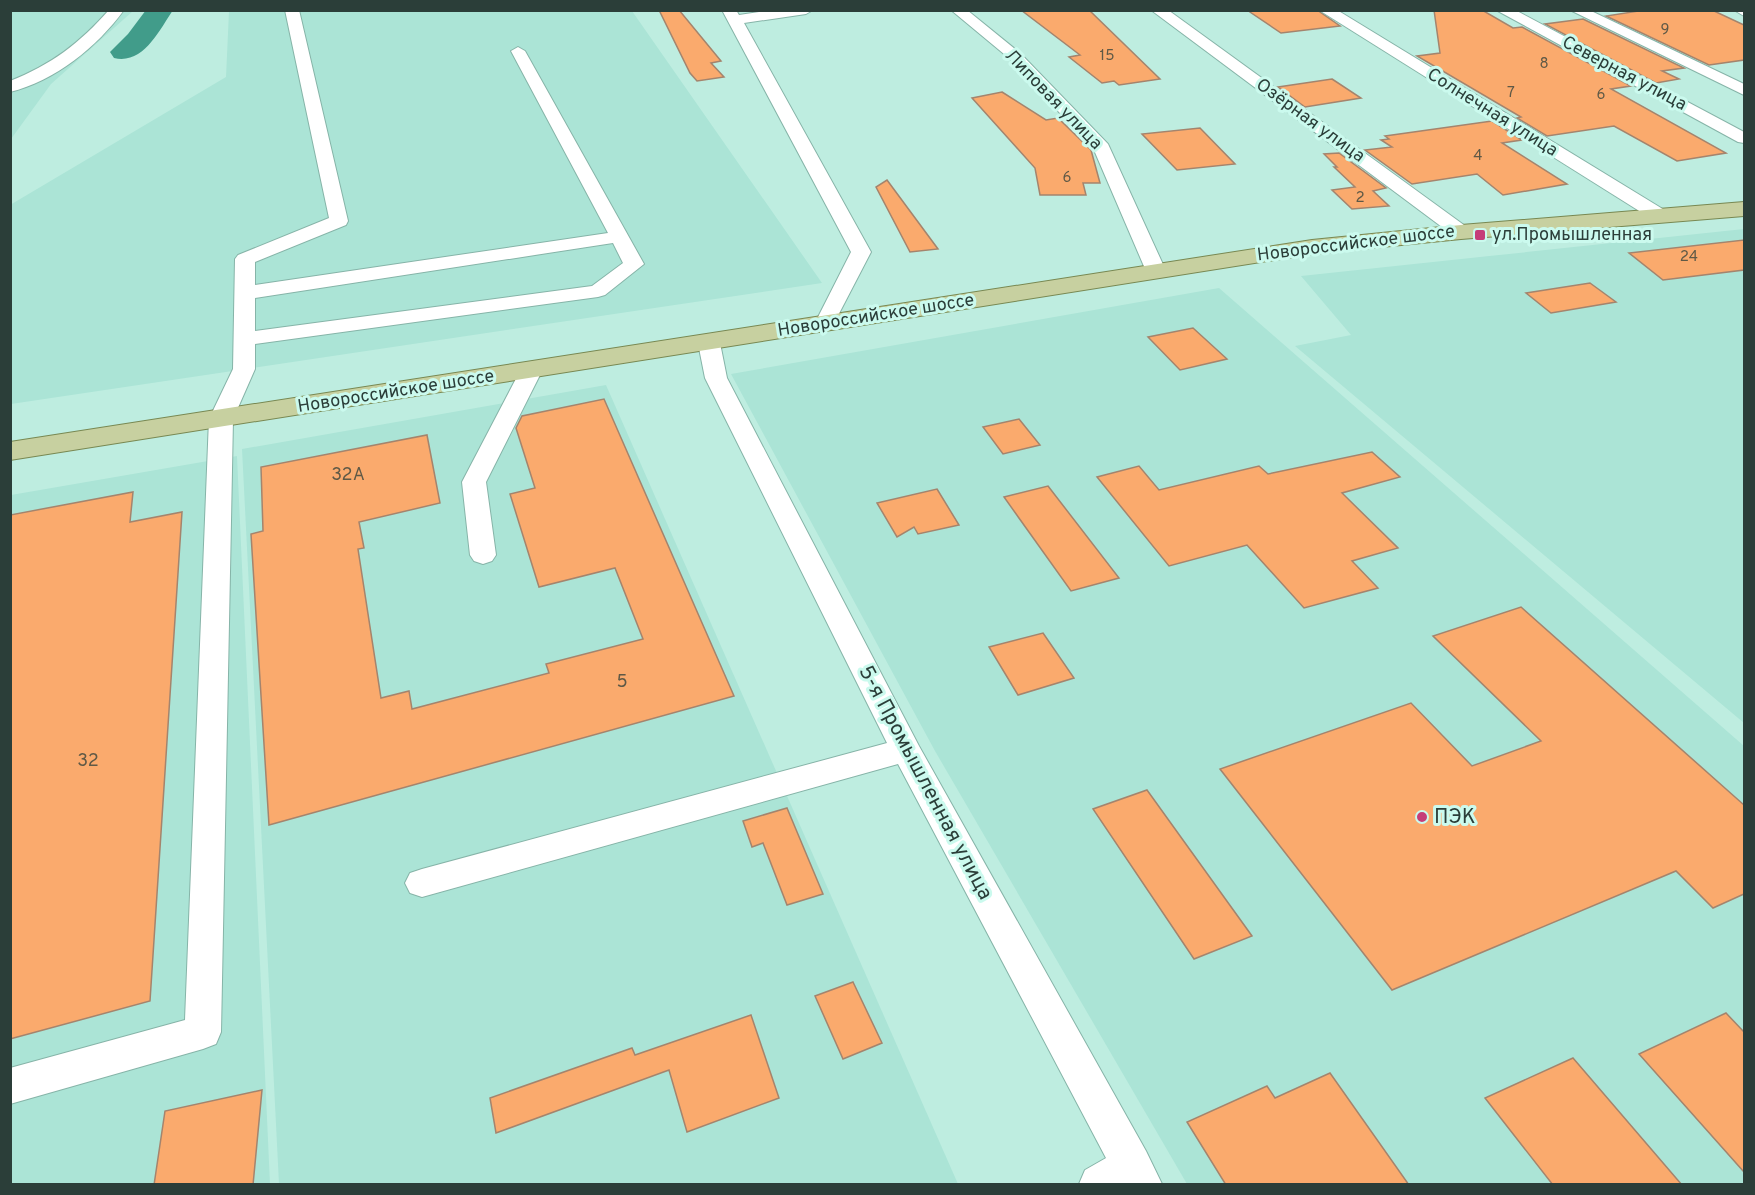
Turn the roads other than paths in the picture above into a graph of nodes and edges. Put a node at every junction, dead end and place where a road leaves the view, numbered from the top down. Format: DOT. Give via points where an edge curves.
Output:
graph roads {
  1 [pos="117,10"];
  2 [pos="292,10"];
  3 [pos="806,10"];
  4 [pos="958,10"];
  5 [pos="1158,10"];
  6 [pos="1326,10"];
  7 [pos="1503,10"];
  8 [pos="1577,10"];
  9 [pos="739,16"];
  10 [pos="518,51"];
  11 [pos="10,87"];
  12 [pos="1744,90"];
  13 [pos="1744,138"];
  14 [pos="1744,209"];
  15 [pos="1659,215"];
  16 [pos="1461,232"];
  17 [pos="618,237"];
  18 [pos="1156,271"];
  19 [pos="244,293"];
  20 [pos="824,325"];
  21 [pos="244,339"];
  22 [pos="709,343"];
  23 [pos="531,371"];
  24 [pos="221,418"];
  25 [pos="10,451"];
  26 [pos="483,555"];
  27 [pos="906,750"];
  28 [pos="422,883"];
  29 [pos="10,1086"];
  30 [pos="1137,1175"];
  31 [pos="1099,1185"];
  1 -- 11 [label="street" via="90,41 38,76"];
  2 -- 19 [label="street" via="339,221 245,258"];
  3 -- 9 [label="street"];
  4 -- 18 [label="street, Липовая улица" via="1015,56 1102,148"];
  5 -- 16 [label="street, Озёрная улица"];
  6 -- 15 [label="street, Солнечная улица"];
  7 -- 13 [label="street, Северная улица"];
  8 -- 12 [label="street"];
  9 -- 20 [label="street" via="861,252"];
  10 -- 17 [label="street"];
  14 -- 15 [label="main road, Новороссийское шоссе"];
  15 -- 16 [label="main road, Новороссийское шоссе"];
  16 -- 18 [label="main road, Новороссийское шоссе" via="1312,247"];
  17 -- 19 [label="street"];
  17 -- 21 [label="street" via="634,264 598,291"];
  18 -- 20 [label="main road, Новороссийское шоссе"];
  19 -- 21 [label="street"];
  20 -- 22 [label="main road, Новороссийское шоссе"];
  21 -- 24 [label="street" via="244,369"];
  22 -- 23 [label="main road, Новороссийское шоссе"];
  22 -- 27 [label="street, 5-я Промышленная улица" via="716,378"];
  23 -- 24 [label="main road, Новороссийское шоссе"];
  23 -- 26 [label="street" via="474,482"];
  24 -- 25 [label="main road, Новороссийское шоссе"];
  24 -- 29 [label="street" via="203,1032"];
  27 -- 28 [label="street"];
  27 -- 30 [label="street, 5-я Промышленная улица"];
  30 -- 31 [label="street"];
}
